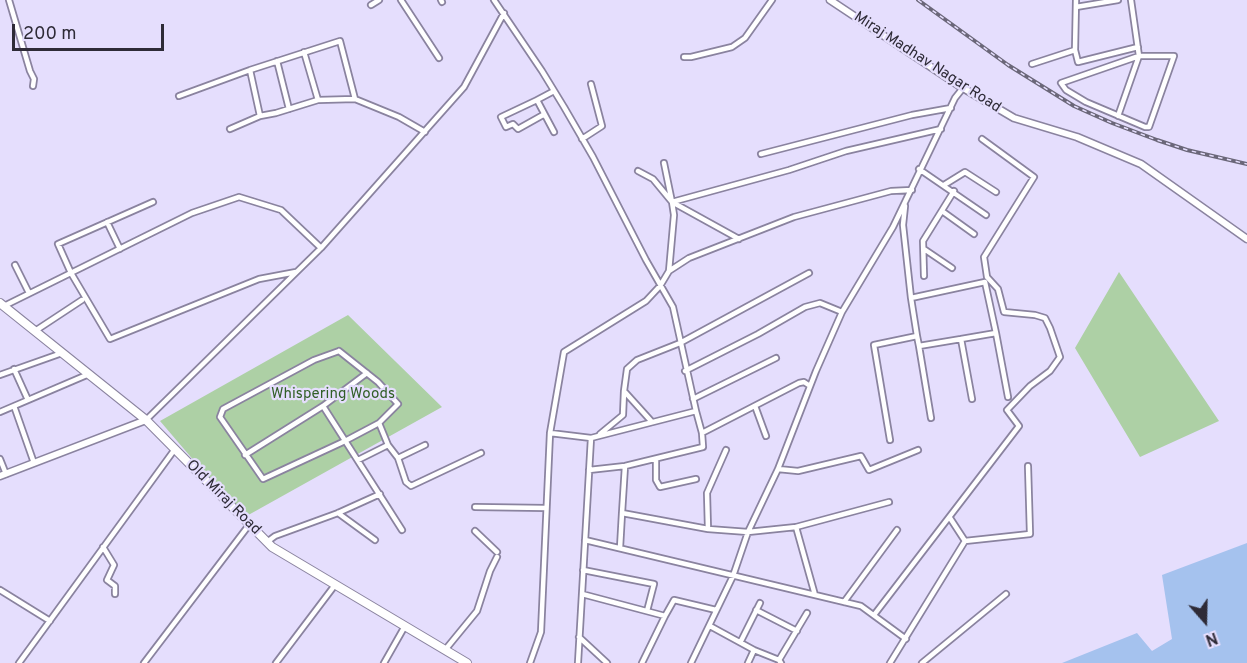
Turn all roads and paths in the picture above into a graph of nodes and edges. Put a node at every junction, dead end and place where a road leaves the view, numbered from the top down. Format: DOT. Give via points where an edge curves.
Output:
graph roads {
  1 [pos="9,0"];
  2 [pos="371,0"];
  3 [pos="379,0"];
  4 [pos="401,0"];
  5 [pos="494,0"];
  6 [pos="772,0"];
  7 [pos="830,0"];
  8 [pos="1076,0"];
  9 [pos="1118,0"];
  10 [pos="1131,0"];
  11 [pos="1076,7"];
  12 [pos="504,13"];
  13 [pos="1138,47"];
  14 [pos="1075,50"];
  15 [pos="304,52"];
  16 [pos="1140,56"];
  17 [pos="684,57"];
  18 [pos="439,58"];
  19 [pos="277,61"];
  20 [pos="1032,64"];
  21 [pos="250,70"];
  22 [pos="591,84"];
  23 [pos="33,86"];
  24 [pos="963,88"];
  25 [pos="554,91"];
  26 [pos="179,96"];
  27 [pos="355,99"];
  28 [pos="318,100"];
  29 [pos="537,100"];
  30 [pos="951,108"];
  31 [pos="289,109"];
  32 [pos="543,115"];
  33 [pos="260,116"];
  34 [pos="1118,116"];
  35 [pos="230,129"];
  36 [pos="941,129"];
  37 [pos="424,132"];
  38 [pos="554,132"];
  39 [pos="982,138"];
  40 [pos="582,139"];
  41 [pos="760,154"];
  42 [pos="664,163"];
  43 [pos="919,169"];
  44 [pos="638,171"];
  45 [pos="944,185"];
  46 [pos="912,190"];
  47 [pos="954,191"];
  48 [pos="996,192"];
  49 [pos="153,202"];
  50 [pos="672,202"];
  51 [pos="905,203"];
  52 [pos="942,211"];
  53 [pos="986,215"];
  54 [pos="107,222"];
  55 [pos="974,234"];
  56 [pos="739,239"];
  57 [pos="1247,239"];
  58 [pos="321,248"];
  59 [pos="120,249"];
  60 [pos="924,249"];
  61 [pos="15,265"];
  62 [pos="952,268"];
  63 [pos="669,271"];
  64 [pos="296,272"];
  65 [pos="71,273"];
  66 [pos="809,273"];
  67 [pos="924,276"];
  68 [pos="660,286"];
  69 [pos="29,293"];
  70 [pos="911,298"];
  71 [pos="82,300"];
  72 [pos="2,305"];
  73 [pos="842,312"];
  74 [pos="35,331"];
  75 [pos="996,333"];
  76 [pos="917,336"];
  77 [pos="962,339"];
  78 [pos="680,343"];
  79 [pos="919,346"];
  80 [pos="62,352"];
  81 [pos="776,358"];
  82 [pos="14,369"];
  83 [pos="685,371"];
  84 [pos="366,373"];
  85 [pos="89,374"];
  86 [pos="0,375"];
  87 [pos="810,386"];
  88 [pos="624,391"];
  89 [pos="1008,397"];
  90 [pos="693,399"];
  91 [pos="972,399"];
  92 [pos="28,400"];
  93 [pos="14,406"];
  94 [pos="322,406"];
  95 [pos="755,406"];
  96 [pos="696,411"];
  97 [pos="0,412"];
  98 [pos="931,418"];
  99 [pos="146,420"];
  100 [pos="652,422"];
  101 [pos="379,423"];
  102 [pos="550,433"];
  103 [pos="702,433"];
  104 [pos="766,436"];
  105 [pos="597,437"];
  106 [pos="591,438"];
  107 [pos="890,440"];
  108 [pos="345,441"];
  109 [pos="424,445"];
  110 [pos="388,446"];
  111 [pos="175,449"];
  112 [pos="726,450"];
  113 [pos="918,450"];
  114 [pos="481,453"];
  115 [pos="245,455"];
  116 [pos="398,458"];
  117 [pos="0,459"];
  118 [pos="656,459"];
  119 [pos="358,460"];
  120 [pos="34,463"];
  121 [pos="625,466"];
  122 [pos="1028,466"];
  123 [pos="778,469"];
  124 [pos="589,470"];
  125 [pos="3,475"];
  126 [pos="696,479"];
  127 [pos="380,494"];
  128 [pos="889,502"];
  129 [pos="476,507"];
  130 [pos="546,508"];
  131 [pos="338,513"];
  132 [pos="622,513"];
  133 [pos="950,518"];
  134 [pos="249,525"];
  135 [pos="796,526"];
  136 [pos="708,529"];
  137 [pos="402,530"];
  138 [pos="897,530"];
  139 [pos="475,531"];
  140 [pos="748,532"];
  141 [pos="375,540"];
  142 [pos="585,540"];
  143 [pos="965,541"];
  144 [pos="267,543"];
  145 [pos="104,547"];
  146 [pos="620,548"];
  147 [pos="583,570"];
  148 [pos="734,576"];
  149 [pos="335,585"];
  150 [pos="0,590"];
  151 [pos="115,594"];
  152 [pos="582,594"];
  153 [pos="1006,594"];
  154 [pos="815,595"];
  155 [pos="844,602"];
  156 [pos="760,603"];
  157 [pos="716,610"];
  158 [pos="756,610"];
  159 [pos="647,611"];
  160 [pos="807,613"];
  161 [pos="874,615"];
  162 [pos="665,616"];
  163 [pos="50,621"];
  164 [pos="405,626"];
  165 [pos="710,626"];
  166 [pos="797,631"];
  167 [pos="579,637"];
  168 [pos="906,639"];
  169 [pos="741,641"];
  170 [pos="445,650"];
  171 [pos="754,650"];
  172 [pos="780,661"];
  173 [pos="19,663"];
  174 [pos="144,663"];
  175 [pos="276,663"];
  176 [pos="384,663"];
  177 [pos="467,663"];
  178 [pos="530,663"];
  179 [pos="578,663"];
  180 [pos="607,663"];
  181 [pos="642,663"];
  182 [pos="691,663"];
  183 [pos="748,663"];
  184 [pos="890,663"];
  185 [pos="922,663"];
  1 -- 23 [label="street"];
  2 -- 3 [label="street" via="371,5"];
  4 -- 18 [label="street"];
  5 -- 12 [label="street"];
  6 -- 17 [label="street" via="748,34 732,47"];
  7 -- 24 [label="street, Miraj Madhav Nagar Road"];
  8 -- 11 [label="street"];
  9 -- 11 [label="street"];
  10 -- 13 [label="street"];
  11 -- 14 [label="street"];
  12 -- 25 [label="street"];
  12 -- 37 [label="street" via="464,87"];
  13 -- 14 [label="street" via="1078,62"];
  13 -- 16 [label="street"];
  14 -- 20 [label="street"];
  15 -- 19 [label="street"];
  15 -- 27 [label="street" via="340,41"];
  15 -- 28 [label="street"];
  16 -- 34 [label="street"];
  16 -- 34 [label="street" via="1174,56 1149,127"];
  16 -- 34 [label="street" via="1060,83 1086,102"];
  19 -- 21 [label="street"];
  19 -- 31 [label="street"];
  21 -- 26 [label="street"];
  21 -- 33 [label="street"];
  22 -- 40 [label="street" via="602,126"];
  24 -- 30 [label="street"];
  24 -- 57 [label="street, Miraj Madhav Nagar Road" via="1014,118 1077,137 1141,164"];
  25 -- 29 [label="street"];
  25 -- 40 [label="street"];
  27 -- 28 [label="street"];
  27 -- 37 [label="street"];
  28 -- 31 [label="street"];
  29 -- 32 [label="street" via="501,117 506,127 513,124 518,129"];
  29 -- 38 [label="street"];
  30 -- 36 [label="street"];
  30 -- 41 [label="street"];
  31 -- 33 [label="street"];
  33 -- 35 [label="street"];
  36 -- 43 [label="street"];
  36 -- 50 [label="street" via="846,151"];
  37 -- 58 [label="street"];
  39 -- 133 [label="street" via="1034,177 984,257 987,277 998,289 1004,312 1045,318 1060,357 1007,410 1019,426"];
  40 -- 68 [label="street"];
  42 -- 50 [label="street"];
  43 -- 45 [label="street"];
  43 -- 46 [label="street"];
  44 -- 50 [label="street" via="653,179"];
  45 -- 47 [label="street"];
  45 -- 48 [label="street" via="965,172"];
  46 -- 51 [label="street"];
  46 -- 56 [label="street" via="891,191 794,217"];
  47 -- 52 [label="street"];
  47 -- 53 [label="street"];
  49 -- 54 [label="street"];
  50 -- 56 [label="street"];
  50 -- 63 [label="street"];
  51 -- 70 [label="street" via="903,225"];
  51 -- 73 [label="street"];
  52 -- 55 [label="street"];
  52 -- 60 [label="street" via="923,241"];
  54 -- 59 [label="street"];
  54 -- 65 [label="street" via="58,244"];
  56 -- 63 [label="street" via="689,258"];
  58 -- 59 [label="street" via="281,210 239,197 192,213"];
  58 -- 64 [label="street"];
  59 -- 65 [label="street"];
  60 -- 62 [label="street"];
  60 -- 67 [label="street"];
  61 -- 69 [label="street"];
  63 -- 68 [label="street"];
  64 -- 65 [label="street" via="259,279 110,339"];
  64 -- 99 [label="street"];
  65 -- 69 [label="street"];
  66 -- 78 [label="street"];
  68 -- 78 [label="street" via="673,307"];
  68 -- 102 [label="street" via="646,301 564,352"];
  69 -- 72 [label="street"];
  70 -- 75 [label="street" via="985,282"];
  70 -- 76 [label="street"];
  71 -- 74 [label="street"];
  72 -- 74 [label="main road, Old Miraj Road"];
  73 -- 83 [label="street" via="820,303 805,307"];
  73 -- 87 [label="street"];
  74 -- 80 [label="main road, Old Miraj Road"];
  75 -- 77 [label="street"];
  75 -- 89 [label="street"];
  76 -- 79 [label="street"];
  76 -- 107 [label="street" via="874,345"];
  77 -- 79 [label="street"];
  77 -- 91 [label="street"];
  78 -- 83 [label="street"];
  78 -- 88 [label="street" via="637,360 627,369"];
  79 -- 98 [label="street"];
  80 -- 82 [label="street"];
  80 -- 85 [label="main road, Old Miraj Road"];
  81 -- 90 [label="street"];
  82 -- 86 [label="street"];
  82 -- 92 [label="street"];
  83 -- 90 [label="street"];
  84 -- 94 [label="street"];
  84 -- 101 [label="street" via="398,404"];
  84 -- 115 [label="street" via="339,351 314,360 223,409 220,417"];
  85 -- 92 [label="street"];
  85 -- 99 [label="main road, Old Miraj Road"];
  87 -- 95 [label="street" via="799,383"];
  87 -- 123 [label="street"];
  88 -- 100 [label="street"];
  88 -- 105 [label="street" via="623,416"];
  90 -- 96 [label="street"];
  92 -- 93 [label="street"];
  93 -- 97 [label="street"];
  93 -- 120 [label="street"];
  94 -- 108 [label="street"];
  94 -- 115 [label="street"];
  95 -- 103 [label="street"];
  95 -- 104 [label="street"];
  96 -- 100 [label="street"];
  96 -- 103 [label="street"];
  99 -- 111 [label="main road, Old Miraj Road"];
  99 -- 120 [label="street"];
  100 -- 105 [label="street"];
  101 -- 108 [label="street"];
  101 -- 110 [label="street"];
  102 -- 106 [label="street"];
  102 -- 130 [label="street"];
  103 -- 118 [label="street" via="703,447"];
  105 -- 106 [label="street"];
  106 -- 124 [label="street"];
  108 -- 115 [label="street" via="262,479"];
  108 -- 119 [label="street"];
  109 -- 116 [label="street"];
  110 -- 116 [label="street"];
  110 -- 119 [label="street"];
  111 -- 134 [label="main road, Old Miraj Road"];
  111 -- 145 [label="street"];
  112 -- 136 [label="street" via="707,493"];
  113 -- 123 [label="street" via="869,470 861,456 798,471"];
  114 -- 116 [label="street" via="411,486"];
  117 -- 125 [label="street"];
  118 -- 121 [label="street"];
  118 -- 126 [label="street" via="660,487"];
  119 -- 127 [label="street"];
  120 -- 125 [label="street"];
  121 -- 124 [label="street"];
  121 -- 132 [label="street"];
  122 -- 143 [label="street" via="1030,534"];
  123 -- 140 [label="street"];
  124 -- 142 [label="street"];
  127 -- 131 [label="street"];
  127 -- 137 [label="street"];
  128 -- 135 [label="street"];
  129 -- 130 [label="street"];
  130 -- 178 [label="street" via="541,632"];
  131 -- 141 [label="street"];
  131 -- 144 [label="street"];
  132 -- 136 [label="street"];
  132 -- 146 [label="street"];
  133 -- 143 [label="street"];
  133 -- 161 [label="street"];
  134 -- 144 [label="main road, Old Miraj Road"];
  134 -- 174 [label="street"];
  135 -- 140 [label="street"];
  135 -- 154 [label="street"];
  136 -- 140 [label="street"];
  138 -- 155 [label="street"];
  139 -- 170 [label="street" via="497,554 477,611"];
  140 -- 148 [label="street"];
  142 -- 146 [label="street"];
  142 -- 147 [label="street"];
  143 -- 168 [label="street"];
  144 -- 149 [label="main road, Old Miraj Road"];
  145 -- 151 [label="street" via="114,565 107,580 115,586"];
  145 -- 163 [label="street"];
  146 -- 148 [label="street"];
  147 -- 152 [label="street"];
  147 -- 159 [label="street" via="654,584"];
  148 -- 154 [label="street"];
  148 -- 157 [label="street"];
  149 -- 164 [label="main road, Old Miraj Road"];
  149 -- 175 [label="street"];
  150 -- 163 [label="street"];
  152 -- 159 [label="street"];
  152 -- 167 [label="street"];
  153 -- 185 [label="street"];
  154 -- 155 [label="street"];
  155 -- 161 [label="street" via="861,606"];
  156 -- 158 [label="street"];
  157 -- 162 [label="street" via="674,600"];
  157 -- 165 [label="street"];
  158 -- 166 [label="street"];
  158 -- 169 [label="street"];
  159 -- 162 [label="street"];
  160 -- 166 [label="street"];
  161 -- 168 [label="street"];
  162 -- 181 [label="street"];
  163 -- 173 [label="street"];
  164 -- 170 [label="main road, Old Miraj Road"];
  164 -- 176 [label="street"];
  165 -- 169 [label="street"];
  165 -- 182 [label="street"];
  166 -- 172 [label="street"];
  167 -- 179 [label="street"];
  167 -- 180 [label="street"];
  168 -- 184 [label="street"];
  169 -- 171 [label="street"];
  170 -- 177 [label="main road, Old Miraj Road"];
  171 -- 172 [label="street"];
  171 -- 183 [label="street"];
}
